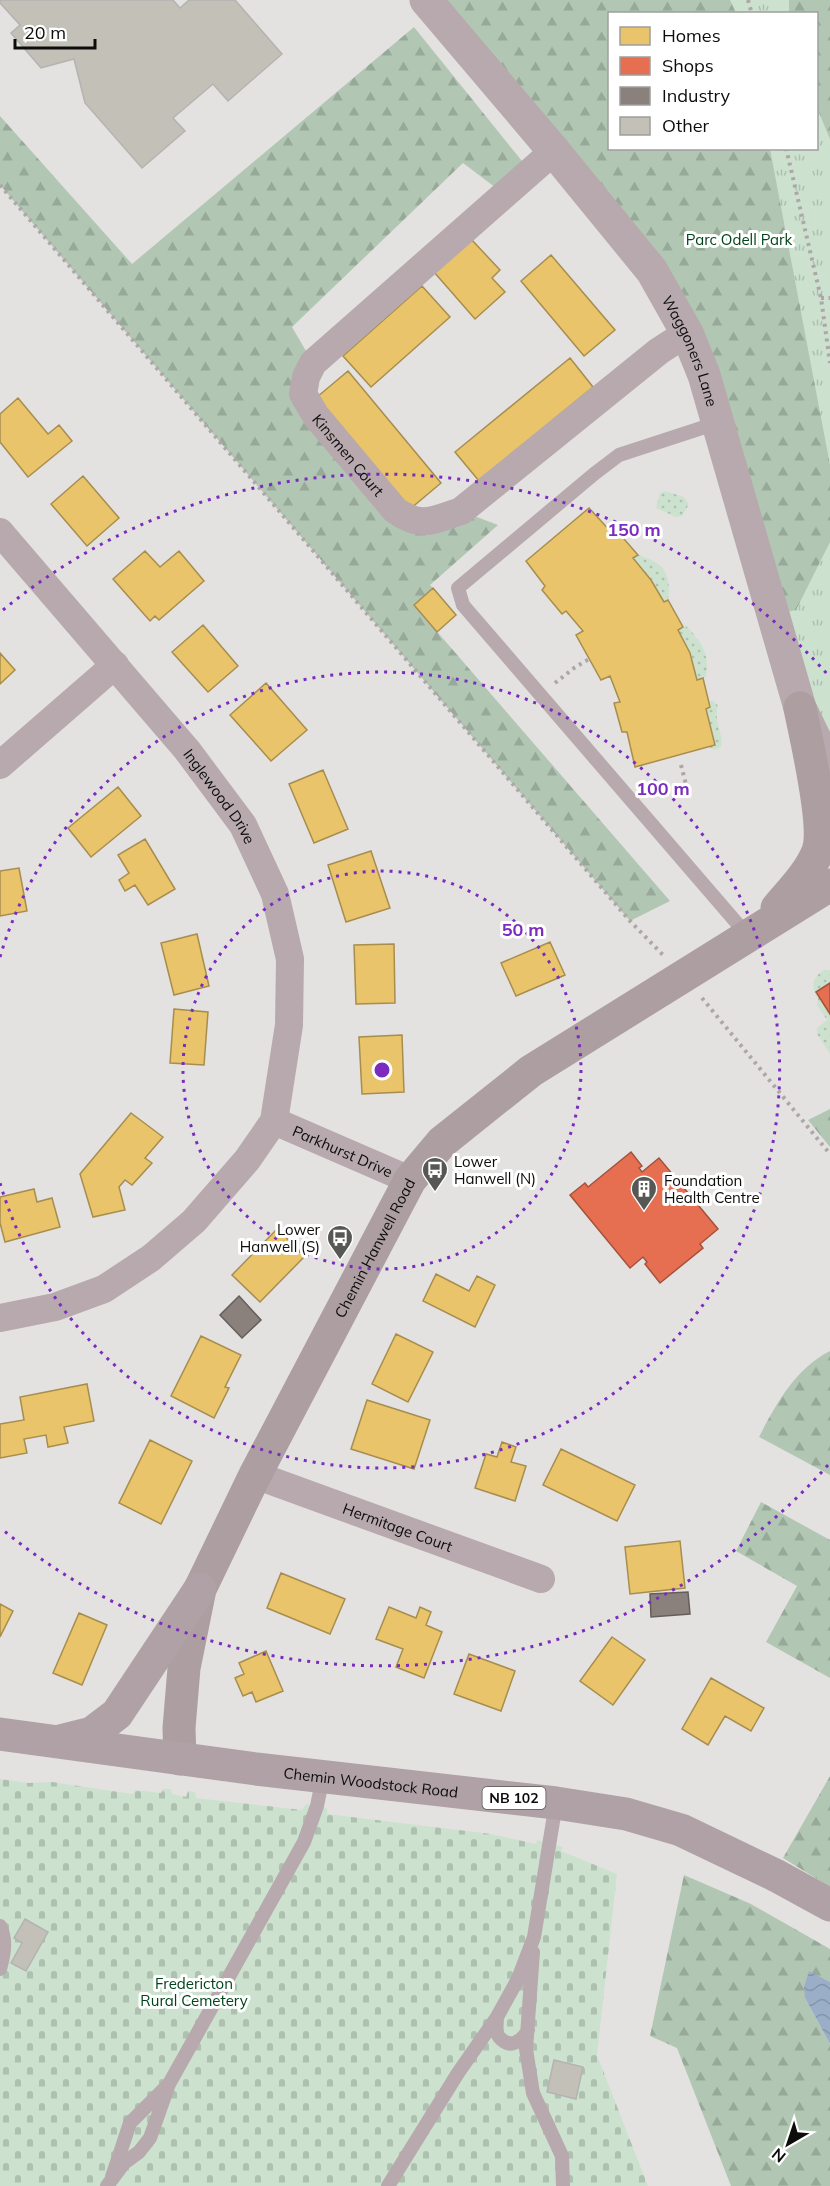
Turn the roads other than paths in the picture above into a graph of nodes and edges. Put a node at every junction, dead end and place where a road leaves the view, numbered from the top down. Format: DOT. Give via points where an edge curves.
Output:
graph roads {
  1 [pos="426,0"];
  2 [pos="554,151"];
  3 [pos="687,333"];
  4 [pos="717,423"];
  5 [pos="0,532"];
  6 [pos="115,665"];
  7 [pos="800,708"];
  8 [pos="830,741"];
  9 [pos="0,765"];
  10 [pos="830,770"];
  11 [pos="830,885"];
  12 [pos="755,932"];
  13 [pos="274,1121"];
  14 [pos="410,1180"];
  15 [pos="0,1318"];
  16 [pos="255,1475"];
  17 [pos="541,1578"];
  18 [pos="200,1589"];
  19 [pos="0,1734"];
  20 [pos="57,1742"];
  21 [pos="180,1759"];
  22 [pos="323,1776"];
  23 [pos="556,1803"];
  24 [pos="830,1905"];
  25 [pos="0,1926"];
  26 [pos="534,1937"];
  27 [pos="0,1969"];
  28 [pos="497,2017"];
  29 [pos="528,2030"];
  30 [pos="169,2084"];
  31 [pos="110,2182"];
  32 [pos="388,2186"];
  33 [pos="563,2186"];
  1 -- 2 [label="street, Waggoners Lane"];
  2 -- 3 [label="street, Waggoners Lane" via="652,271"];
  2 -- 3 [label="street, Kinsmen Court" via="313,363 303,394 316,416 395,510 410,520 428,521 461,511 659,351"];
  3 -- 4 [label="street, Waggoners Lane"];
  4 -- 7 [label="street, Waggoners Lane"];
  4 -- 12 [label="lane" via="619,455 459,588 463,604"];
  5 -- 6 [label="street, Inglewood Drive"];
  6 -- 9 [label="street"];
  6 -- 13 [label="street, Inglewood Drive" via="187,750 243,825 275,894 290,959 289,1025"];
  7 -- 8 [label="main road"];
  7 -- 10 [label="street, Waggoners Lane"];
  7 -- 12 [label="main road" via="819,817 818,851 803,877"];
  11 -- 12 [label="main road, Chemin Hanwell Road"];
  12 -- 14 [label="main road, Chemin Hanwell Road" via="531,1071 442,1142"];
  13 -- 14 [label="street, Parkhurst Drive"];
  13 -- 15 [label="street" via="247,1160 194,1221 151,1258 104,1289 55,1307"];
  14 -- 16 [label="main road, Chemin Hanwell Road"];
  16 -- 17 [label="street, Hermitage Court"];
  16 -- 18 [label="main road, Chemin Hanwell Road"];
  18 -- 20 [label="main road" via="117,1714 92,1733"];
  18 -- 21 [label="main road, Chemin Hanwell Road" via="184,1668"];
  19 -- 20 [label="main road, Chemin Woodstock Road / NB 102"];
  20 -- 21 [label="main road, Chemin Woodstock Road / NB 102"];
  21 -- 22 [label="main road, Chemin Woodstock Road / NB 102"];
  22 -- 23 [label="main road, Chemin Woodstock Road / NB 102"];
  22 -- 30 [label="lane" via="303,1842"];
  23 -- 24 [label="main road, Chemin Woodstock Road / NB 102" via="626,1814 681,1830"];
  23 -- 26 [label="lane"];
  25 -- 27 [label="lane" via="4,1954"];
  26 -- 28 [label="lane" via="518,1979"];
  26 -- 29 [label="lane"];
  28 -- 29 [label="lane" via="499,2037 508,2042 523,2039"];
  28 -- 32 [label="lane"];
  29 -- 33 [label="lane" via="526,2049 533,2093 562,2156"];
  30 -- 31 [label="lane" via="150,2138"];
  30 -- 31 [label="lane" via="130,2123"];
}
